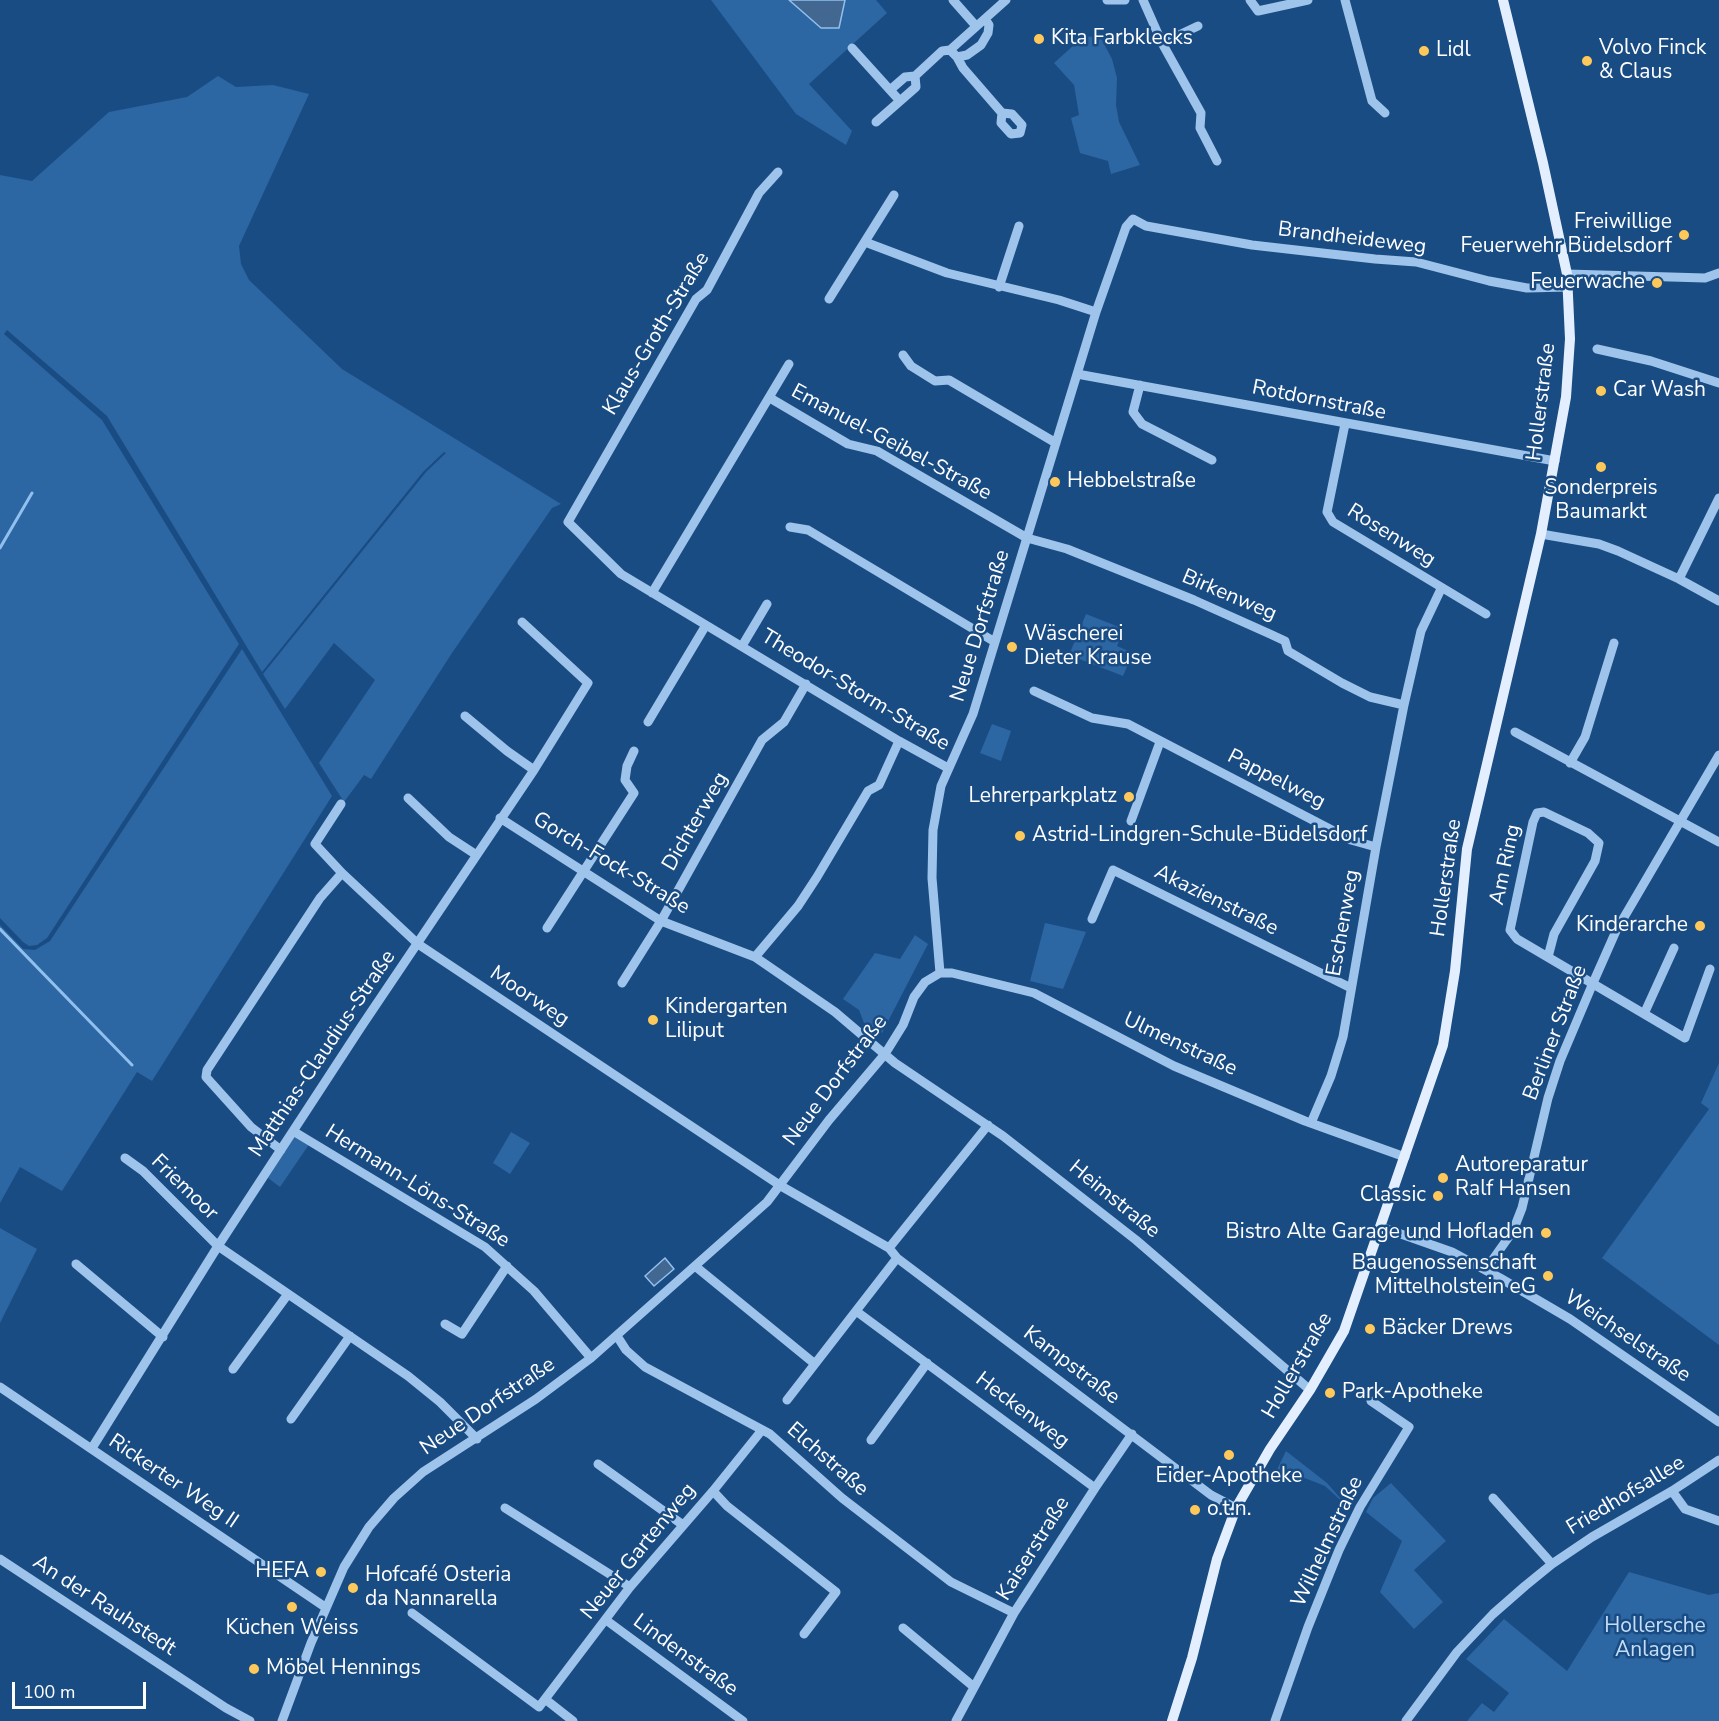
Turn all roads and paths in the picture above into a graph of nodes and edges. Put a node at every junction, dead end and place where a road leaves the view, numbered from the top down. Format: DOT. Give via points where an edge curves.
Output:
graph roads {
  1 [pos="953,0"];
  2 [pos="1006,0"];
  3 [pos="1107,0"];
  4 [pos="1121,0"];
  5 [pos="1143,0"];
  6 [pos="1250,0"];
  7 [pos="1308,0"];
  8 [pos="1345,0"];
  9 [pos="1503,0"];
  10 [pos="985,19"];
  11 [pos="976,26"];
  12 [pos="1198,26"];
  13 [pos="1162,43"];
  14 [pos="852,48"];
  15 [pos="953,54"];
  16 [pos="915,76"];
  17 [pos="890,90"];
  18 [pos="900,101"];
  19 [pos="1002,113"];
  20 [pos="1385,113"];
  21 [pos="876,122"];
  22 [pos="1217,161"];
  23 [pos="778,172"];
  24 [pos="894,195"];
  25 [pos="1133,219"];
  26 [pos="1019,226"];
  27 [pos="865,242"];
  28 [pos="1719,273"];
  29 [pos="1567,274"];
  30 [pos="999,287"];
  31 [pos="1568,287"];
  32 [pos="829,299"];
  33 [pos="1096,312"];
  34 [pos="1597,349"];
  35 [pos="903,355"];
  36 [pos="789,364"];
  37 [pos="1077,374"];
  38 [pos="1719,383"];
  39 [pos="1140,385"];
  40 [pos="770,398"];
  41 [pos="1345,424"];
  42 [pos="1056,443"];
  43 [pos="1212,460"];
  44 [pos="1555,461"];
  45 [pos="1719,498"];
  46 [pos="569,516"];
  47 [pos="790,527"];
  48 [pos="1541,534"];
  49 [pos="1027,537"];
  50 [pos="1679,579"];
  51 [pos="1441,589"];
  52 [pos="652,593"];
  53 [pos="1719,601"];
  54 [pos="767,604"];
  55 [pos="1486,614"];
  56 [pos="522,622"];
  57 [pos="706,625"];
  58 [pos="995,642"];
  59 [pos="1614,643"];
  60 [pos="742,646"];
  61 [pos="806,684"];
  62 [pos="1034,691"];
  63 [pos="1404,705"];
  64 [pos="465,716"];
  65 [pos="648,722"];
  66 [pos="1515,732"];
  67 [pos="899,741"];
  68 [pos="1160,742"];
  69 [pos="634,751"];
  70 [pos="1719,755"];
  71 [pos="1570,763"];
  72 [pos="948,768"];
  73 [pos="534,770"];
  74 [pos="408,798"];
  75 [pos="341,804"];
  76 [pos="500,818"];
  77 [pos="1131,820"];
  78 [pos="1681,821"];
  79 [pos="1719,842"];
  80 [pos="1376,847"];
  81 [pos="476,854"];
  82 [pos="583,872"];
  83 [pos="342,873"];
  84 [pos="1092,919"];
  85 [pos="661,921"];
  86 [pos="547,928"];
  87 [pos="418,945"];
  88 [pos="1674,948"];
  89 [pos="755,957"];
  90 [pos="1548,957"];
  91 [pos="1710,969"];
  92 [pos="940,973"];
  93 [pos="622,983"];
  94 [pos="1593,983"];
  95 [pos="1351,988"];
  96 [pos="1644,1014"];
  97 [pos="885,1054"];
  98 [pos="1311,1123"];
  99 [pos="988,1125"];
  100 [pos="293,1131"];
  101 [pos="281,1150"];
  102 [pos="1405,1157"];
  103 [pos="124,1158"];
  104 [pos="780,1186"];
  105 [pos="1381,1227"];
  106 [pos="218,1246"];
  107 [pos="889,1248"];
  108 [pos="897,1258"];
  109 [pos="76,1264"];
  110 [pos="507,1266"];
  111 [pos="695,1266"];
  112 [pos="1486,1269"];
  113 [pos="288,1294"];
  114 [pos="856,1311"];
  115 [pos="445,1324"];
  116 [pos="350,1336"];
  117 [pos="617,1336"];
  118 [pos="163,1337"];
  119 [pos="591,1358"];
  120 [pos="927,1363"];
  121 [pos="815,1364"];
  122 [pos="233,1369"];
  123 [pos="0,1388"];
  124 [pos="1310,1390"];
  125 [pos="787,1400"];
  126 [pos="1371,1401"];
  127 [pos="291,1419"];
  128 [pos="1719,1422"];
  129 [pos="762,1430"];
  130 [pos="1132,1434"];
  131 [pos="477,1439"];
  132 [pos="871,1440"];
  133 [pos="92,1448"];
  134 [pos="1719,1460"];
  135 [pos="598,1464"];
  136 [pos="1095,1488"];
  137 [pos="713,1491"];
  138 [pos="1672,1491"];
  139 [pos="1493,1498"];
  140 [pos="505,1508"];
  141 [pos="1236,1508"];
  142 [pos="1719,1521"];
  143 [pos="683,1525"];
  144 [pos="0,1559"];
  145 [pos="1552,1564"];
  146 [pos="630,1587"];
  147 [pos="325,1607"];
  148 [pos="412,1612"];
  149 [pos="1014,1613"];
  150 [pos="606,1620"];
  151 [pos="903,1628"];
  152 [pos="804,1634"];
  153 [pos="974,1687"];
  154 [pos="545,1699"];
  155 [pos="250,1721"];
  156 [pos="282,1721"];
  157 [pos="573,1721"];
  158 [pos="742,1721"];
  159 [pos="956,1721"];
  160 [pos="1172,1721"];
  161 [pos="1275,1721"];
  162 [pos="1406,1721"];
  1 -- 11 [label="street"];
  2 -- 10 [label="street"];
  3 -- 4 [label="street"];
  5 -- 13 [label="street"];
  6 -- 7 [label="street" via="1258,11"];
  8 -- 20 [label="street" via="1372,101"];
  9 -- 29 [label="main road, Hollerstraße"];
  10 -- 11 [label="street"];
  10 -- 15 [label="street" via="988,33 981,45 967,55"];
  11 -- 15 [label="street"];
  12 -- 13 [label="street"];
  13 -- 22 [label="street" via="1201,113 1200,128"];
  14 -- 17 [label="street"];
  15 -- 16 [label="street" via="942,51"];
  15 -- 19 [label="street"];
  16 -- 17 [label="street" via="905,77"];
  16 -- 18 [label="street" via="916,87"];
  17 -- 18 [label="street"];
  18 -- 21 [label="street"];
  23 -- 46 [label="street, Klaus-Groth-Straße" via="759,193 707,290 696,299"];
  24 -- 27 [label="street"];
  25 -- 31 [label="street, Brandheideweg" via="1146,226 1252,245 1416,262 1527,288"];
  25 -- 33 [label="street, Neue Dorfstraße" via="1125,227"];
  26 -- 30 [label="street"];
  27 -- 30 [label="street"];
  27 -- 32 [label="street"];
  28 -- 29 [label="street" via="1705,278"];
  29 -- 31 [label="main road, Hollerstraße"];
  30 -- 33 [label="street"];
  31 -- 44 [label="main road, Hollerstraße" via="1566,397"];
  33 -- 37 [label="street, Neue Dorfstraße"];
  34 -- 38 [label="street" via="1652,361"];
  35 -- 42 [label="street" via="911,366 935,381 949,380"];
  36 -- 40 [label="street, Emanuel-Geibel-Straße"];
  37 -- 39 [label="street, Rotdornstraße"];
  37 -- 42 [label="street, Neue Dorfstraße"];
  39 -- 41 [label="street, Rotdornstraße"];
  39 -- 43 [label="street" via="1133,412 1143,424"];
  40 -- 49 [label="street, Emanuel-Geibel-Straße" via="848,444 877,451"];
  40 -- 52 [label="street, Emanuel-Geibel-Straße"];
  41 -- 44 [label="street, Rotdornstraße"];
  41 -- 51 [label="street, Rosenweg" via="1327,512 1333,522"];
  42 -- 49 [label="street, Neue Dorfstraße"];
  44 -- 48 [label="main road, Hollerstraße"];
  45 -- 50 [label="street"];
  46 -- 52 [label="street, Theodor-Storm-Straße" via="570,526 621,574"];
  47 -- 58 [label="street" via="808,530"];
  48 -- 50 [label="street" via="1599,544"];
  48 -- 102 [label="main road, Hollerstraße" via="1467,849 1443,1045"];
  49 -- 58 [label="street, Neue Dorfstraße"];
  49 -- 63 [label="street, Birkenweg" via="1067,549 1276,636 1286,641 1288,651 1342,683 1370,697"];
  50 -- 53 [label="street"];
  51 -- 55 [label="street, Rosenweg"];
  51 -- 63 [label="street, Eschenweg" via="1421,631"];
  52 -- 57 [label="street, Theodor-Storm-Straße"];
  54 -- 60 [label="street, Theodor-Storm-Straße"];
  56 -- 73 [label="street, Matthias-Claudius-Straße" via="588,683"];
  57 -- 60 [label="street, Theodor-Storm-Straße"];
  57 -- 65 [label="street"];
  58 -- 72 [label="street, Neue Dorfstraße" via="973,714"];
  59 -- 71 [label="street" via="1585,737"];
  60 -- 61 [label="street, Theodor-Storm-Straße"];
  61 -- 67 [label="street, Theodor-Storm-Straße"];
  61 -- 85 [label="street, Dichterweg" via="784,722 762,740"];
  62 -- 68 [label="street, Pappelweg" via="1092,718 1128,724"];
  63 -- 80 [label="street, Eschenweg"];
  64 -- 73 [label="street"];
  66 -- 71 [label="street"];
  67 -- 72 [label="street, Theodor-Storm-Straße"];
  67 -- 89 [label="street" via="879,786 868,791 811,887"];
  68 -- 77 [label="street"];
  68 -- 80 [label="street, Pappelweg" via="1351,840"];
  69 -- 82 [label="street" via="625,780 634,793"];
  70 -- 78 [label="street, Berliner Straße"];
  71 -- 78 [label="street"];
  72 -- 92 [label="street, Neue Dorfstraße" via="933,830 932,878"];
  73 -- 76 [label="street, Matthias-Claudius-Straße"];
  74 -- 81 [label="street" via="450,837"];
  75 -- 83 [label="street, Moorweg" via="315,844"];
  76 -- 81 [label="street, Matthias-Claudius-Straße"];
  76 -- 82 [label="street, Gorch-Fock-Straße"];
  78 -- 79 [label="street"];
  78 -- 94 [label="street, Berliner Straße" via="1616,931"];
  80 -- 95 [label="street, Eschenweg"];
  81 -- 87 [label="street, Matthias-Claudius-Straße"];
  82 -- 85 [label="street, Gorch-Fock-Straße"];
  82 -- 86 [label="street"];
  83 -- 87 [label="street, Moorweg"];
  83 -- 101 [label="street" via="320,898 207,1070 206,1077 251,1127"];
  84 -- 95 [label="street, Akazienstraße" via="1113,870"];
  85 -- 89 [label="street, Gorch-Fock-Straße"];
  85 -- 93 [label="street, Dichterweg"];
  87 -- 100 [label="street, Matthias-Claudius-Straße"];
  87 -- 104 [label="street, Moorweg"];
  88 -- 96 [label="street"];
  89 -- 97 [label="street, Gorch-Fock-Straße" via="835,1012"];
  90 -- 90 [label="street, Am Ring" via="1510,930 1533,822 1537,813 1544,812 1588,833 1599,843 1595,861 1554,934"];
  90 -- 94 [label="street, Am Ring"];
  91 -- 96 [label="street, Am Ring" via="1685,1038"];
  92 -- 97 [label="street, Neue Dorfstraße" via="925,982 914,997"];
  92 -- 98 [label="street, Ulmenstraße" via="1034,993 1174,1065"];
  94 -- 96 [label="street, Am Ring"];
  94 -- 112 [label="street, Berliner Straße" via="1548,1098 1522,1208 1513,1231"];
  95 -- 98 [label="street, Eschenweg" via="1332,1076"];
  97 -- 99 [label="street, Heimstraße"];
  97 -- 104 [label="street, Neue Dorfstraße"];
  98 -- 102 [label="street, Ulmenstraße"];
  99 -- 107 [label="street"];
  99 -- 124 [label="street, Heimstraße" via="1136,1240"];
  100 -- 101 [label="street, Matthias-Claudius-Straße"];
  100 -- 110 [label="street, Hermann-Löns-Straße" via="485,1247"];
  101 -- 106 [label="street, Matthias-Claudius-Straße"];
  102 -- 105 [label="main road, Hollerstraße"];
  103 -- 106 [label="street, Friemoor" via="143,1171"];
  104 -- 107 [label="street, Moorweg"];
  104 -- 111 [label="street, Neue Dorfstraße"];
  105 -- 112 [label="street, Weichselstraße" via="1452,1252"];
  105 -- 124 [label="main road, Hollerstraße" via="1344,1331"];
  106 -- 113 [label="street, Friemoor"];
  106 -- 118 [label="street, Matthias-Claudius-Straße"];
  107 -- 108 [label="street, Kampstraße"];
  108 -- 114 [label="street"];
  108 -- 130 [label="street, Kampstraße"];
  109 -- 118 [label="street"];
  110 -- 115 [label="street" via="462,1334"];
  110 -- 119 [label="street, Hermann-Löns-Straße" via="534,1291"];
  111 -- 117 [label="street, Neue Dorfstraße"];
  111 -- 121 [label="street"];
  112 -- 128 [label="street, Weichselstraße" via="1570,1319"];
  113 -- 116 [label="street, Friemoor"];
  113 -- 122 [label="street"];
  114 -- 120 [label="street, Heckenweg"];
  114 -- 121 [label="street"];
  116 -- 127 [label="street"];
  116 -- 131 [label="street, Friemoor" via="408,1376"];
  117 -- 119 [label="street, Neue Dorfstraße"];
  117 -- 129 [label="street, Elchstraße" via="645,1367"];
  118 -- 133 [label="street, Matthias-Claudius-Straße"];
  119 -- 131 [label="street, Neue Dorfstraße"];
  120 -- 132 [label="street"];
  120 -- 136 [label="street, Heckenweg"];
  121 -- 125 [label="street"];
  123 -- 133 [label="street, Rickerter Weg II"];
  124 -- 141 [label="main road, Hollerstraße"];
  126 -- 161 [label="street, Wilhelmstraße" via="1409,1427 1360,1507 1339,1551"];
  129 -- 137 [label="street, Neuer Gartenweg"];
  129 -- 149 [label="street, Elchstraße" via="951,1582"];
  130 -- 136 [label="street, Kaiserstraße"];
  130 -- 141 [label="street, Kampstraße" via="1210,1495"];
  131 -- 147 [label="street, Neue Dorfstraße" via="423,1472 394,1498 363,1537"];
  133 -- 147 [label="street, Rickerter Weg II"];
  134 -- 138 [label="street, Friedhofsallee"];
  135 -- 143 [label="street"];
  136 -- 149 [label="street, Kaiserstraße"];
  137 -- 143 [label="street, Neuer Gartenweg"];
  137 -- 152 [label="street" via="836,1592"];
  138 -- 142 [label="street" via="1684,1509"];
  138 -- 145 [label="street, Friedhofsallee"];
  139 -- 145 [label="street"];
  140 -- 146 [label="street"];
  141 -- 160 [label="main road, Hollerstraße" via="1217,1559"];
  143 -- 146 [label="street, Neuer Gartenweg"];
  144 -- 155 [label="street, An der Rauhstedt"];
  145 -- 162 [label="street, Friedhofsallee" via="1493,1614 1457,1652"];
  146 -- 150 [label="street, Neuer Gartenweg"];
  147 -- 156 [label="street, Neue Dorfstraße"];
  148 -- 154 [label="street" via="539,1707"];
  149 -- 153 [label="street, Kaiserstraße"];
  150 -- 154 [label="street, Neuer Gartenweg"];
  150 -- 158 [label="street, Lindenstraße"];
  151 -- 153 [label="street"];
  153 -- 159 [label="street, Kaiserstraße"];
  154 -- 157 [label="street"];
}
